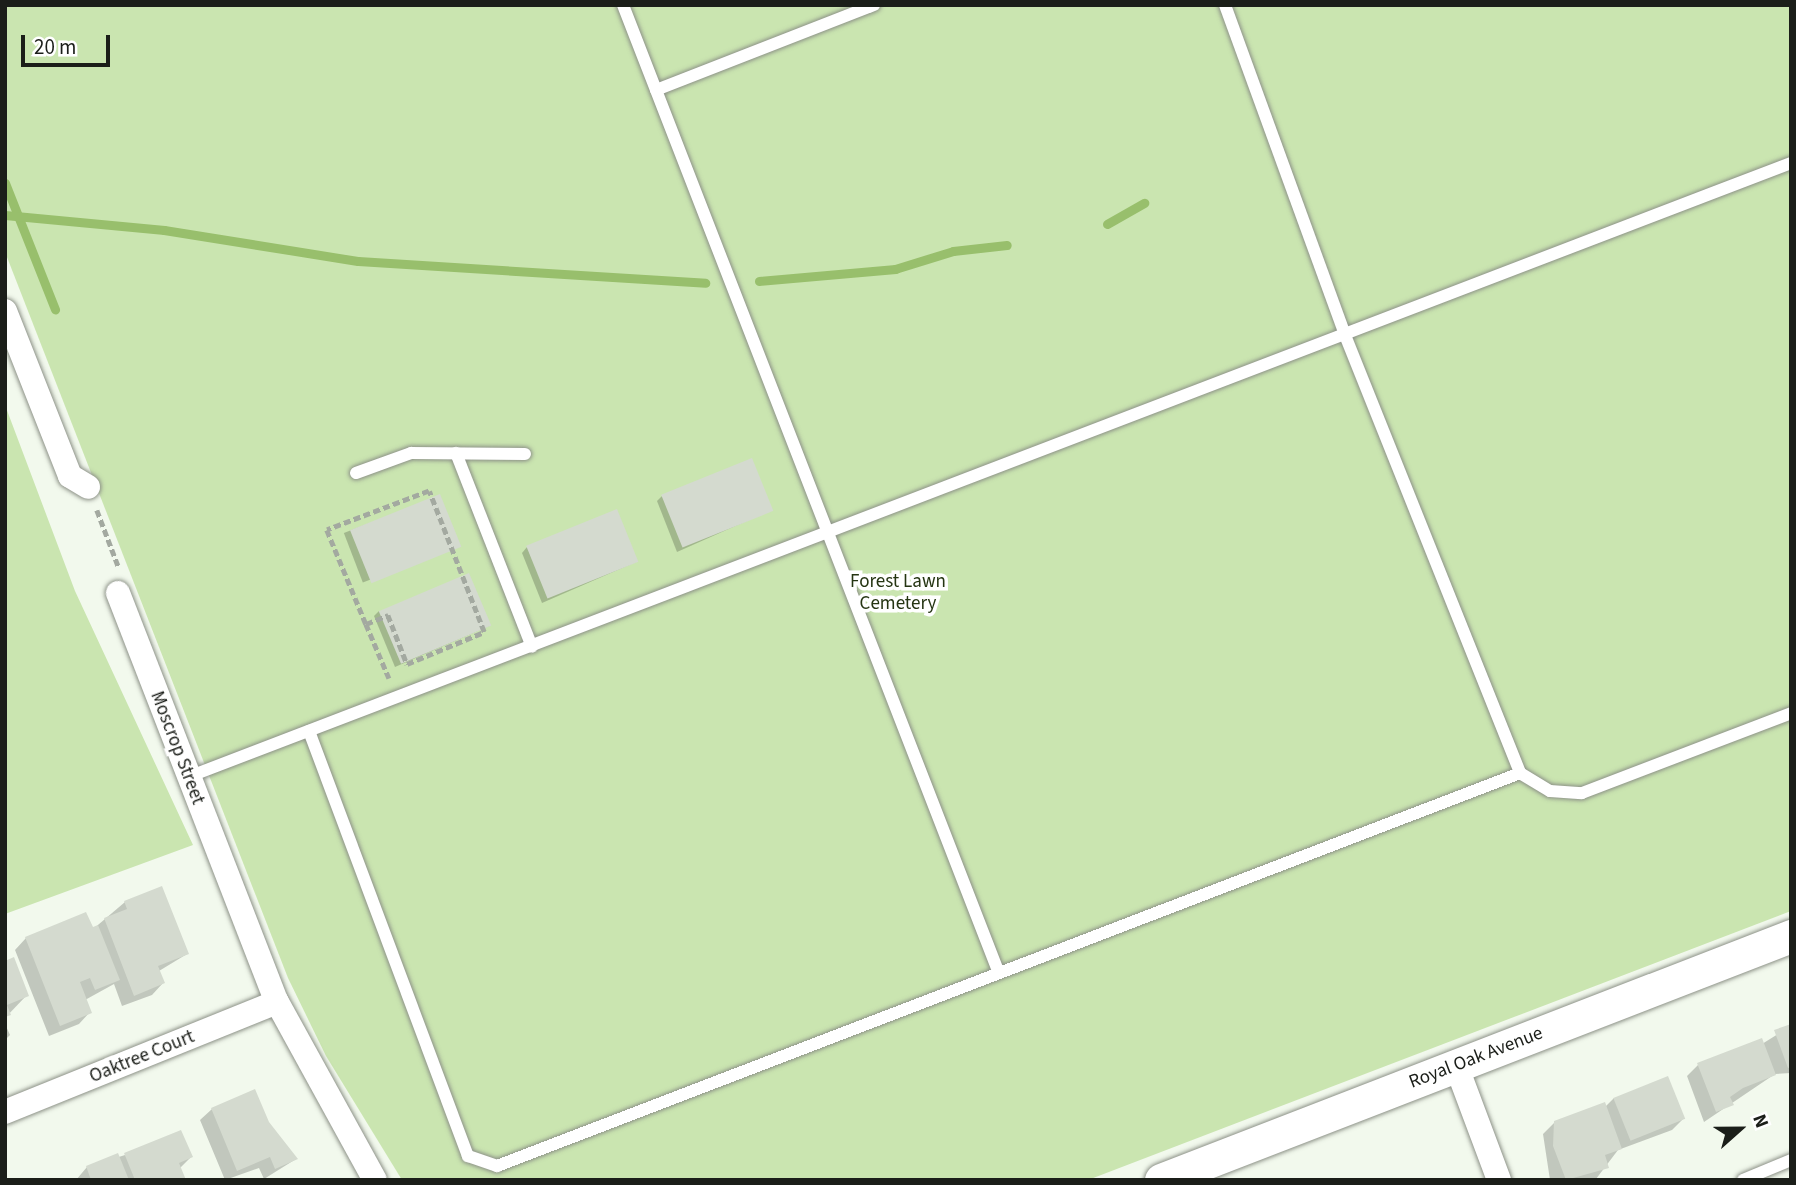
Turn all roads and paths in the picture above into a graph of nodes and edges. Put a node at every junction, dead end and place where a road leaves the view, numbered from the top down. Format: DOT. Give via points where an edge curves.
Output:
graph roads {
  1 [pos="623,5"];
  2 [pos="874,5"];
  3 [pos="1225,5"];
  4 [pos="656,90"];
  5 [pos="1791,163"];
  6 [pos="5,311"];
  7 [pos="1345,335"];
  8 [pos="456,453"];
  9 [pos="525,454"];
  10 [pos="356,473"];
  11 [pos="88,487"];
  12 [pos="828,533"];
  13 [pos="117,593"];
  14 [pos="366,624"];
  15 [pos="532,647"];
  16 [pos="398,698"];
  17 [pos="1791,713"];
  18 [pos="309,731"];
  19 [pos="1520,773"];
  20 [pos="188,777"];
  21 [pos="1791,936"];
  22 [pos="998,971"];
  23 [pos="277,1002"];
  24 [pos="1456,1065"];
  25 [pos="5,1112"];
  26 [pos="1791,1160"];
  27 [pos="375,1180"];
  28 [pos="1161,1180"];
  29 [pos="1499,1180"];
  30 [pos="1743,1180"];
  1 -- 4 [label="lane"];
  2 -- 4 [label="lane"];
  3 -- 7 [label="lane"];
  4 -- 12 [label="lane"];
  5 -- 7 [label="lane"];
  6 -- 11 [label="street" via="70,476"];
  7 -- 12 [label="lane"];
  7 -- 19 [label="lane"];
  8 -- 9 [label="lane"];
  8 -- 10 [label="lane" via="411,453"];
  8 -- 15 [label="lane"];
  11 -- 13 [label="path" via="120,571"];
  12 -- 15 [label="lane"];
  12 -- 22 [label="lane"];
  13 -- 20 [label="street, Moscrop Street"];
  14 -- 14 [label="path" via="388,615 407,664 485,632 429,491 327,530"];
  14 -- 16 [label="path"];
  15 -- 16 [label="lane"];
  16 -- 18 [label="lane"];
  17 -- 19 [label="lane" via="1582,793 1550,791"];
  18 -- 20 [label="lane"];
  18 -- 22 [label="lane" via="468,1156 497,1166"];
  19 -- 22 [label="lane"];
  20 -- 23 [label="street, Moscrop Street"];
  21 -- 24 [label="street, Royal Oak Avenue"];
  23 -- 25 [label="street, Oaktree Court"];
  23 -- 27 [label="street, Moscrop Street"];
  24 -- 28 [label="street, Royal Oak Avenue"];
  24 -- 29 [label="street"];
  26 -- 30 [label="lane"];
}
